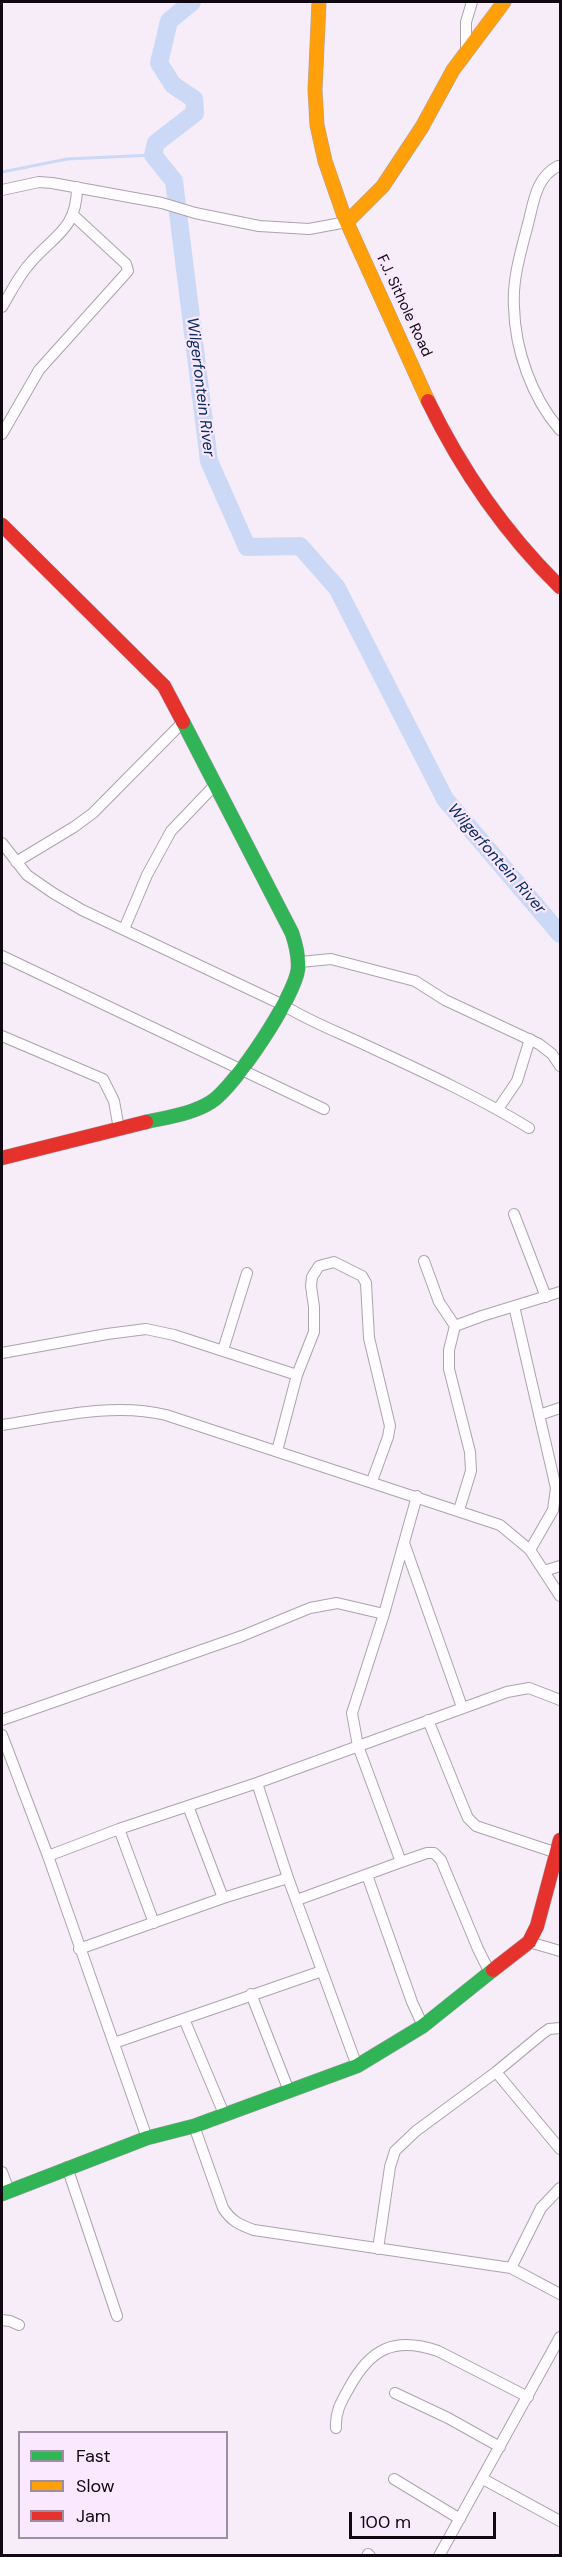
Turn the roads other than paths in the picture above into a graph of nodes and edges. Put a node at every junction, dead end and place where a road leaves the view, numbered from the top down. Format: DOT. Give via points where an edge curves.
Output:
graph roads {
  1 [pos="319,2"];
  2 [pos="472,2"];
  3 [pos="504,2"];
  4 [pos="466,51"];
  5 [pos="558,166"];
  6 [pos="76,187"];
  7 [pos="2,190"];
  8 [pos="73,215"];
  9 [pos="347,222"];
  10 [pos="2,307"];
  11 [pos="561,430"];
  12 [pos="2,434"];
  13 [pos="2,525"];
  14 [pos="561,586"];
  15 [pos="183,722"];
  16 [pos="215,785"];
  17 [pos="2,843"];
  18 [pos="15,862"];
  19 [pos="124,929"];
  20 [pos="2,956"];
  21 [pos="300,962"];
  22 [pos="283,1005"];
  23 [pos="2,1036"];
  24 [pos="530,1039"];
  25 [pos="561,1066"];
  26 [pos="241,1070"];
  27 [pos="324,1109"];
  28 [pos="498,1109"];
  29 [pos="529,1128"];
  30 [pos="119,1129"];
  31 [pos="2,1158"];
  32 [pos="514,1214"];
  33 [pos="424,1261"];
  34 [pos="247,1273"];
  35 [pos="561,1292"];
  36 [pos="546,1296"];
  37 [pos="514,1306"];
  38 [pos="455,1326"];
  39 [pos="223,1350"];
  40 [pos="2,1353"];
  41 [pos="297,1375"];
  42 [pos="561,1408"];
  43 [pos="539,1415"];
  44 [pos="2,1425"];
  45 [pos="277,1451"];
  46 [pos="372,1481"];
  47 [pos="558,1488"];
  48 [pos="417,1496"];
  49 [pos="459,1510"];
  50 [pos="404,1542"];
  51 [pos="530,1550"];
  52 [pos="561,1566"];
  53 [pos="544,1571"];
  54 [pos="561,1596"];
  55 [pos="384,1614"];
  56 [pos="561,1700"];
  57 [pos="462,1707"];
  58 [pos="2,1720"];
  59 [pos="428,1720"];
  60 [pos="2,1735"];
  61 [pos="358,1746"];
  62 [pos="256,1783"];
  63 [pos="188,1806"];
  64 [pos="119,1829"];
  65 [pos="559,1849"];
  66 [pos="48,1856"];
  67 [pos="402,1862"];
  68 [pos="367,1875"];
  69 [pos="288,1878"];
  70 [pos="223,1898"];
  71 [pos="297,1900"];
  72 [pos="154,1923"];
  73 [pos="529,1942"];
  74 [pos="79,1949"];
  75 [pos="561,1951"];
  76 [pos="322,1971"];
  77 [pos="490,1973"];
  78 [pos="252,1994"];
  79 [pos="184,2019"];
  80 [pos="423,2026"];
  81 [pos="561,2028"];
  82 [pos="114,2043"];
  83 [pos="357,2066"];
  84 [pos="496,2072"];
  85 [pos="289,2091"];
  86 [pos="224,2114"];
  87 [pos="194,2126"];
  88 [pos="147,2138"];
  89 [pos="561,2149"];
  90 [pos="67,2167"];
  91 [pos="2,2172"];
  92 [pos="561,2188"];
  93 [pos="5,2192"];
  94 [pos="378,2249"];
  95 [pos="511,2268"];
  96 [pos="561,2294"];
  97 [pos="117,2316"];
  98 [pos="2,2320"];
  99 [pos="19,2325"];
  100 [pos="561,2337"];
  101 [pos="395,2393"];
  102 [pos="528,2397"];
  103 [pos="336,2428"];
  104 [pos="500,2447"];
  105 [pos="483,2479"];
  106 [pos="394,2480"];
  107 [pos="460,2519"];
  108 [pos="561,2521"];
  109 [pos="439,2556"];
  1 -- 9 [label="street, F.J. Sithole Road" via="315,82 320,141 332,188"];
  2 -- 4 [label="street" via="466,22"];
  3 -- 4 [label="street"];
  4 -- 9 [label="street" via="403,158 383,186"];
  5 -- 11 [label="street" via="549,170 536,192 513,308 522,357 537,398"];
  6 -- 7 [label="street" via="39,182"];
  6 -- 8 [label="street"];
  6 -- 9 [label="street" via="284,230"];
  8 -- 10 [label="street" via="27,267"];
  8 -- 12 [label="street" via="126,264 128,271 39,370"];
  9 -- 14 [label="street, F.J. Sithole Road" via="403,346 472,483 537,567"];
  13 -- 15 [label="street" via="164,686"];
  15 -- 16 [label="street"];
  15 -- 18 [label="street" via="93,813"];
  16 -- 19 [label="street" via="171,831"];
  16 -- 21 [label="street" via="292,933"];
  17 -- 18 [label="street"];
  18 -- 19 [label="street" via="52,893"];
  19 -- 22 [label="street"];
  20 -- 26 [label="street"];
  21 -- 22 [label="street"];
  21 -- 24 [label="street" via="332,959 415,981 445,1000"];
  22 -- 26 [label="street"];
  22 -- 28 [label="street" via="307,1020"];
  23 -- 30 [label="street" via="103,1079 114,1101"];
  24 -- 25 [label="street" via="545,1048"];
  24 -- 28 [label="street" via="517,1081"];
  26 -- 27 [label="street"];
  26 -- 30 [label="street" via="212,1102"];
  28 -- 29 [label="street"];
  30 -- 31 [label="street"];
  32 -- 36 [label="street"];
  33 -- 38 [label="street" via="439,1302"];
  34 -- 39 [label="street"];
  35 -- 36 [label="street"];
  36 -- 37 [label="street"];
  37 -- 38 [label="street"];
  37 -- 43 [label="street"];
  38 -- 49 [label="street" via="449,1370 470,1452 471,1471"];
  39 -- 40 [label="street" via="146,1329"];
  39 -- 41 [label="street"];
  41 -- 45 [label="street"];
  41 -- 46 [label="street" via="314,1332 312,1277 319,1266 334,1262 362,1276 368,1287 369,1338 390,1426"];
  42 -- 43 [label="street"];
  43 -- 47 [label="street"];
  44 -- 45 [label="street" via="109,1410 147,1411"];
  45 -- 46 [label="street"];
  46 -- 48 [label="street"];
  47 -- 51 [label="street" via="553,1510"];
  48 -- 49 [label="street"];
  48 -- 50 [label="street"];
  49 -- 51 [label="street" via="500,1525"];
  50 -- 55 [label="street"];
  50 -- 57 [label="street"];
  51 -- 53 [label="street"];
  52 -- 53 [label="street"];
  53 -- 54 [label="street"];
  55 -- 58 [label="street" via="337,1603 310,1608 242,1636"];
  55 -- 61 [label="street" via="352,1713"];
  56 -- 57 [label="street" via="522,1688"];
  57 -- 59 [label="street"];
  59 -- 61 [label="street"];
  59 -- 65 [label="street" via="468,1818 476,1826"];
  60 -- 66 [label="street"];
  61 -- 62 [label="street"];
  61 -- 67 [label="street"];
  62 -- 63 [label="street"];
  62 -- 69 [label="street"];
  63 -- 64 [label="street"];
  63 -- 70 [label="street"];
  64 -- 66 [label="street"];
  64 -- 72 [label="street"];
  65 -- 73 [label="street"];
  66 -- 74 [label="street"];
  67 -- 68 [label="street"];
  67 -- 77 [label="street" via="427,1853 439,1857"];
  68 -- 71 [label="street"];
  68 -- 80 [label="street"];
  69 -- 70 [label="street"];
  69 -- 71 [label="street"];
  70 -- 72 [label="street"];
  71 -- 76 [label="street"];
  72 -- 74 [label="street"];
  73 -- 75 [label="street"];
  73 -- 77 [label="street"];
  74 -- 82 [label="street"];
  76 -- 78 [label="street"];
  76 -- 83 [label="street"];
  77 -- 80 [label="street"];
  78 -- 79 [label="street"];
  78 -- 85 [label="street"];
  79 -- 82 [label="street"];
  79 -- 86 [label="street"];
  80 -- 83 [label="street"];
  81 -- 84 [label="street" via="549,2029"];
  82 -- 88 [label="street"];
  83 -- 85 [label="street"];
  84 -- 89 [label="street"];
  84 -- 94 [label="street" via="395,2151"];
  85 -- 86 [label="street"];
  86 -- 87 [label="street"];
  87 -- 88 [label="street"];
  87 -- 94 [label="street" via="223,2208 233,2222 254,2230"];
  88 -- 90 [label="street"];
  90 -- 93 [label="street"];
  90 -- 97 [label="street"];
  91 -- 93 [label="street"];
  92 -- 95 [label="street" via="541,2208"];
  94 -- 95 [label="street"];
  95 -- 96 [label="street"];
  98 -- 99 [label="street"];
  100 -- 102 [label="street"];
  101 -- 104 [label="street"];
  102 -- 103 [label="street" via="438,2351 400,2345 378,2351 356,2375 337,2409"];
  102 -- 104 [label="street"];
  104 -- 105 [label="street"];
  105 -- 107 [label="street"];
  105 -- 108 [label="street"];
  106 -- 107 [label="street"];
  107 -- 109 [label="street"];
}
